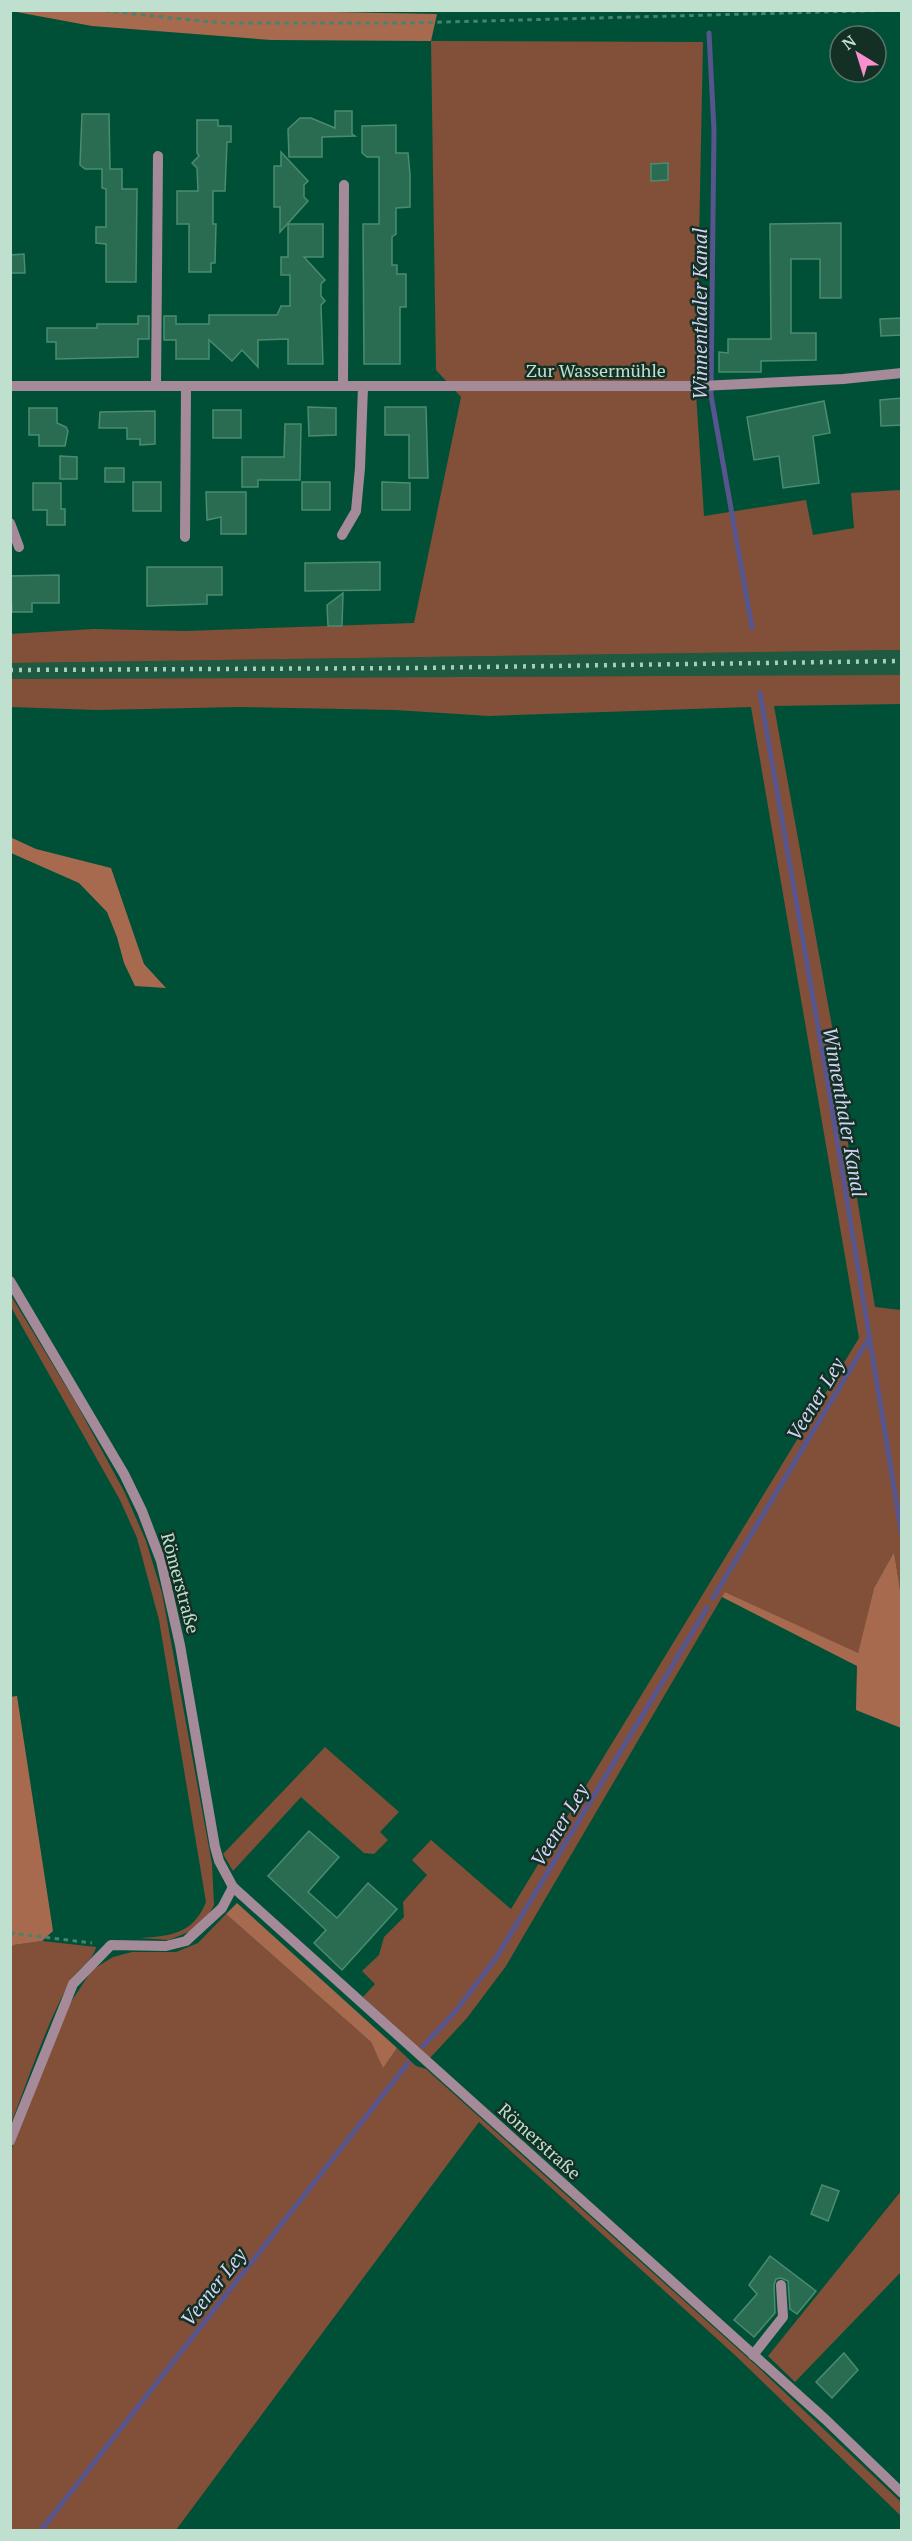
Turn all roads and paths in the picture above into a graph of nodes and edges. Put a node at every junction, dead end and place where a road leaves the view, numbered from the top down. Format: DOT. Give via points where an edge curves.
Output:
graph roads {
  1 [pos="96,10"];
  2 [pos="899,10"];
  3 [pos="158,156"];
  4 [pos="344,185"];
  5 [pos="902,373"];
  6 [pos="10,386"];
  7 [pos="156,386"];
  8 [pos="343,386"];
  9 [pos="186,387"];
  10 [pos="363,387"];
  11 [pos="10,523"];
  12 [pos="342,535"];
  13 [pos="185,537"];
  14 [pos="19,547"];
  15 [pos="10,1281"];
  16 [pos="233,1887"];
  17 [pos="10,1933"];
  18 [pos="111,1945"];
  19 [pos="10,2141"];
  20 [pos="781,2285"];
  21 [pos="753,2355"];
  22 [pos="902,2493"];
  1 -- 2 [label="path" via="221,23 407,23"];
  3 -- 7 [label="street"];
  4 -- 8 [label="street"];
  5 -- 10 [label="street, Zur Wassermühle" via="734,386"];
  6 -- 7 [label="street, Zur Wassermühle"];
  7 -- 9 [label="street, Zur Wassermühle"];
  8 -- 9 [label="street, Zur Wassermühle"];
  8 -- 10 [label="street, Zur Wassermühle"];
  9 -- 13 [label="street"];
  10 -- 12 [label="street" via="356,511"];
  11 -- 14 [label="street"];
  15 -- 16 [label="street, Römerstraße" via="124,1474 161,1561 180,1645 211,1827 219,1861"];
  16 -- 18 [label="street" via="222,1908 186,1941 166,1946"];
  16 -- 21 [label="street, Römerstraße"];
  17 -- 18 [label="path"];
  18 -- 19 [label="street" via="73,1984"];
  20 -- 21 [label="street" via="783,2317"];
  21 -- 22 [label="street, Römerstraße"];
}
